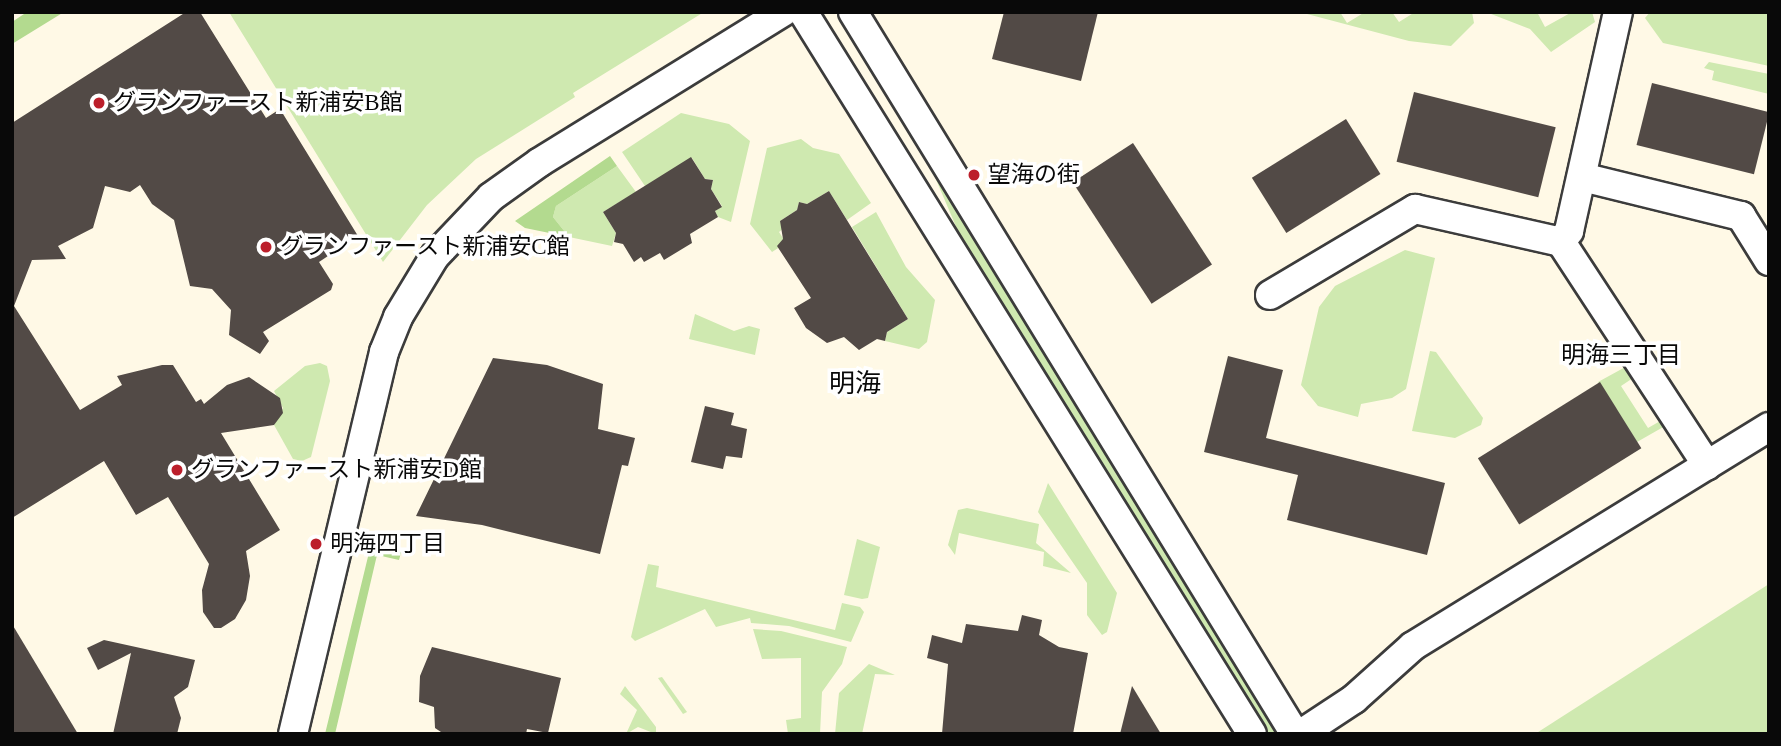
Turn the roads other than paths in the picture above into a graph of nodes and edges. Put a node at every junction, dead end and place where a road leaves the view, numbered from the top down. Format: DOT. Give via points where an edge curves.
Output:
graph roads {
  1 [pos="783,12"];
  2 [pos="803,12"];
  3 [pos="853,12"];
  4 [pos="1618,12"];
  5 [pos="1582,177"];
  6 [pos="1561,242"];
  7 [pos="1769,261"];
  8 [pos="1270,295"];
  9 [pos="1769,427"];
  10 [pos="1707,465"];
  11 [pos="293,734"];
  12 [pos="1252,734"];
  13 [pos="1295,734"];
  14 [pos="1301,734"];
  1 -- 11 [label="street" via="540,162 491,197 435,256 398,317 384,352"];
  2 -- 12 [label="street"];
  3 -- 13 [label="street"];
  4 -- 5 [label="street"];
  5 -- 6 [label="street" via="1569,231"];
  5 -- 7 [label="street" via="1741,216"];
  6 -- 8 [label="street" via="1415,209"];
  6 -- 10 [label="street"];
  9 -- 10 [label="street"];
  10 -- 14 [label="street" via="1413,646 1354,699"];
}
